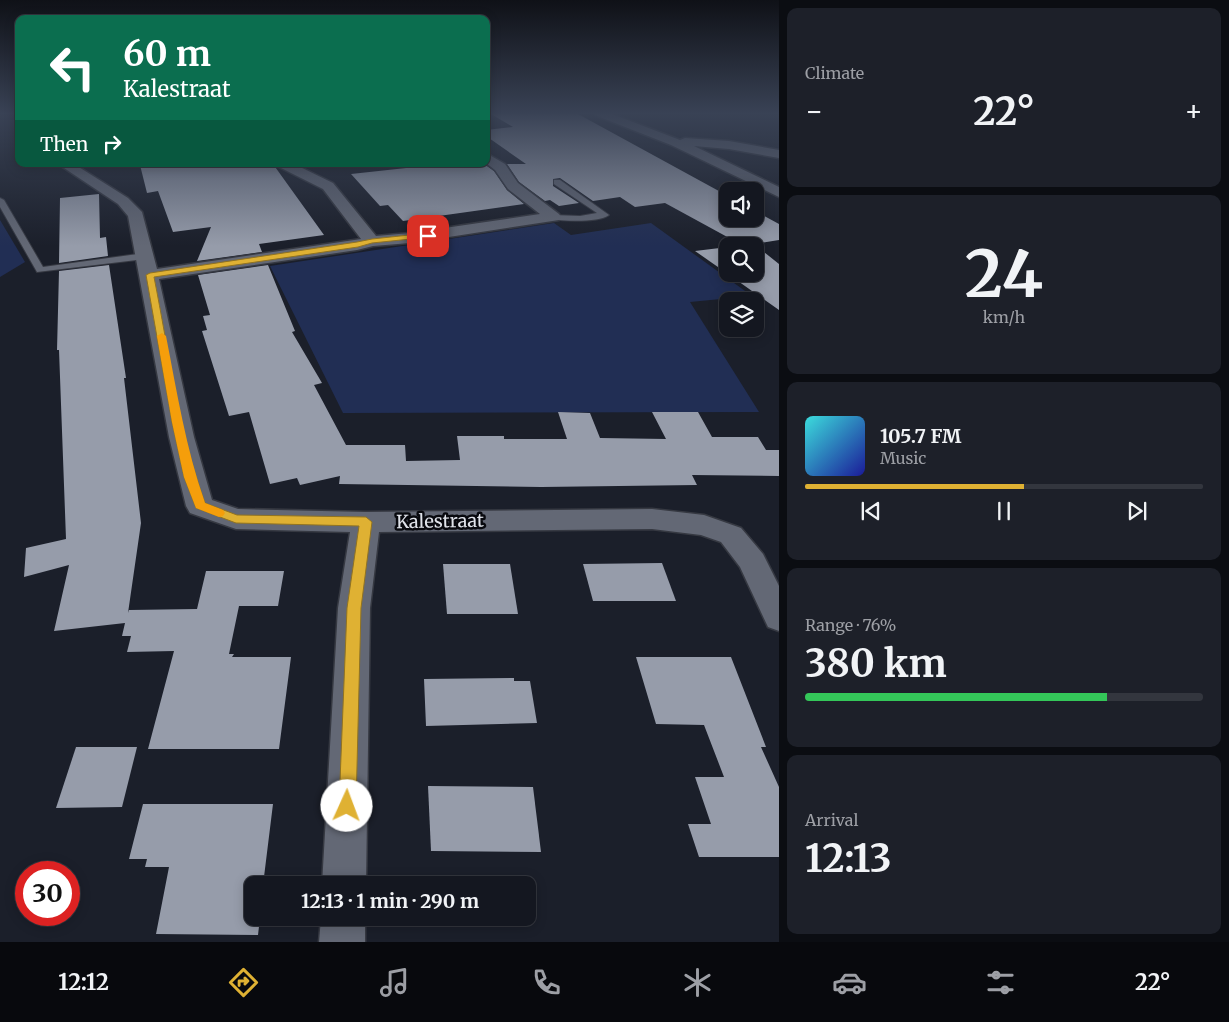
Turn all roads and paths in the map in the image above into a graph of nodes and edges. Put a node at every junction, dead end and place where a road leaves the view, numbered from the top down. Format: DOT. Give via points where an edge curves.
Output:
graph roads {
  1 [pos="708,158"];
  2 [pos="490,159"];
  3 [pos="70,167"];
  4 [pos="290,167"];
  5 [pos="557,182"];
  6 [pos="779,193"];
  7 [pos="0,200"];
  8 [pos="553,217"];
  9 [pos="372,241"];
  10 [pos="147,266"];
  11 [pos="366,522"];
  12 [pos="779,618"];
  13 [pos="344,876"];
  14 [pos="343,926"];
  15 [pos="342,942"];
  1 -- 6 [label="street"];
  2 -- 8 [label="street" via="513,186"];
  3 -- 10 [label="street, Kalestraat" via="123,201 136,214"];
  4 -- 9 [label="street" via="328,186"];
  5 -- 8 [label="lane" via="605,215"];
  7 -- 10 [label="lane" via="40,270"];
  8 -- 9 [label="street"];
  9 -- 10 [label="street"];
  10 -- 11 [label="street, Kalestraat" via="177,422 200,506 236,519"];
  11 -- 12 [label="street, Kalestraat" via="652,519 704,525 731,535 752,562"];
  11 -- 13 [label="street" via="354,608"];
  14 -- 15 [label="street"];
}
